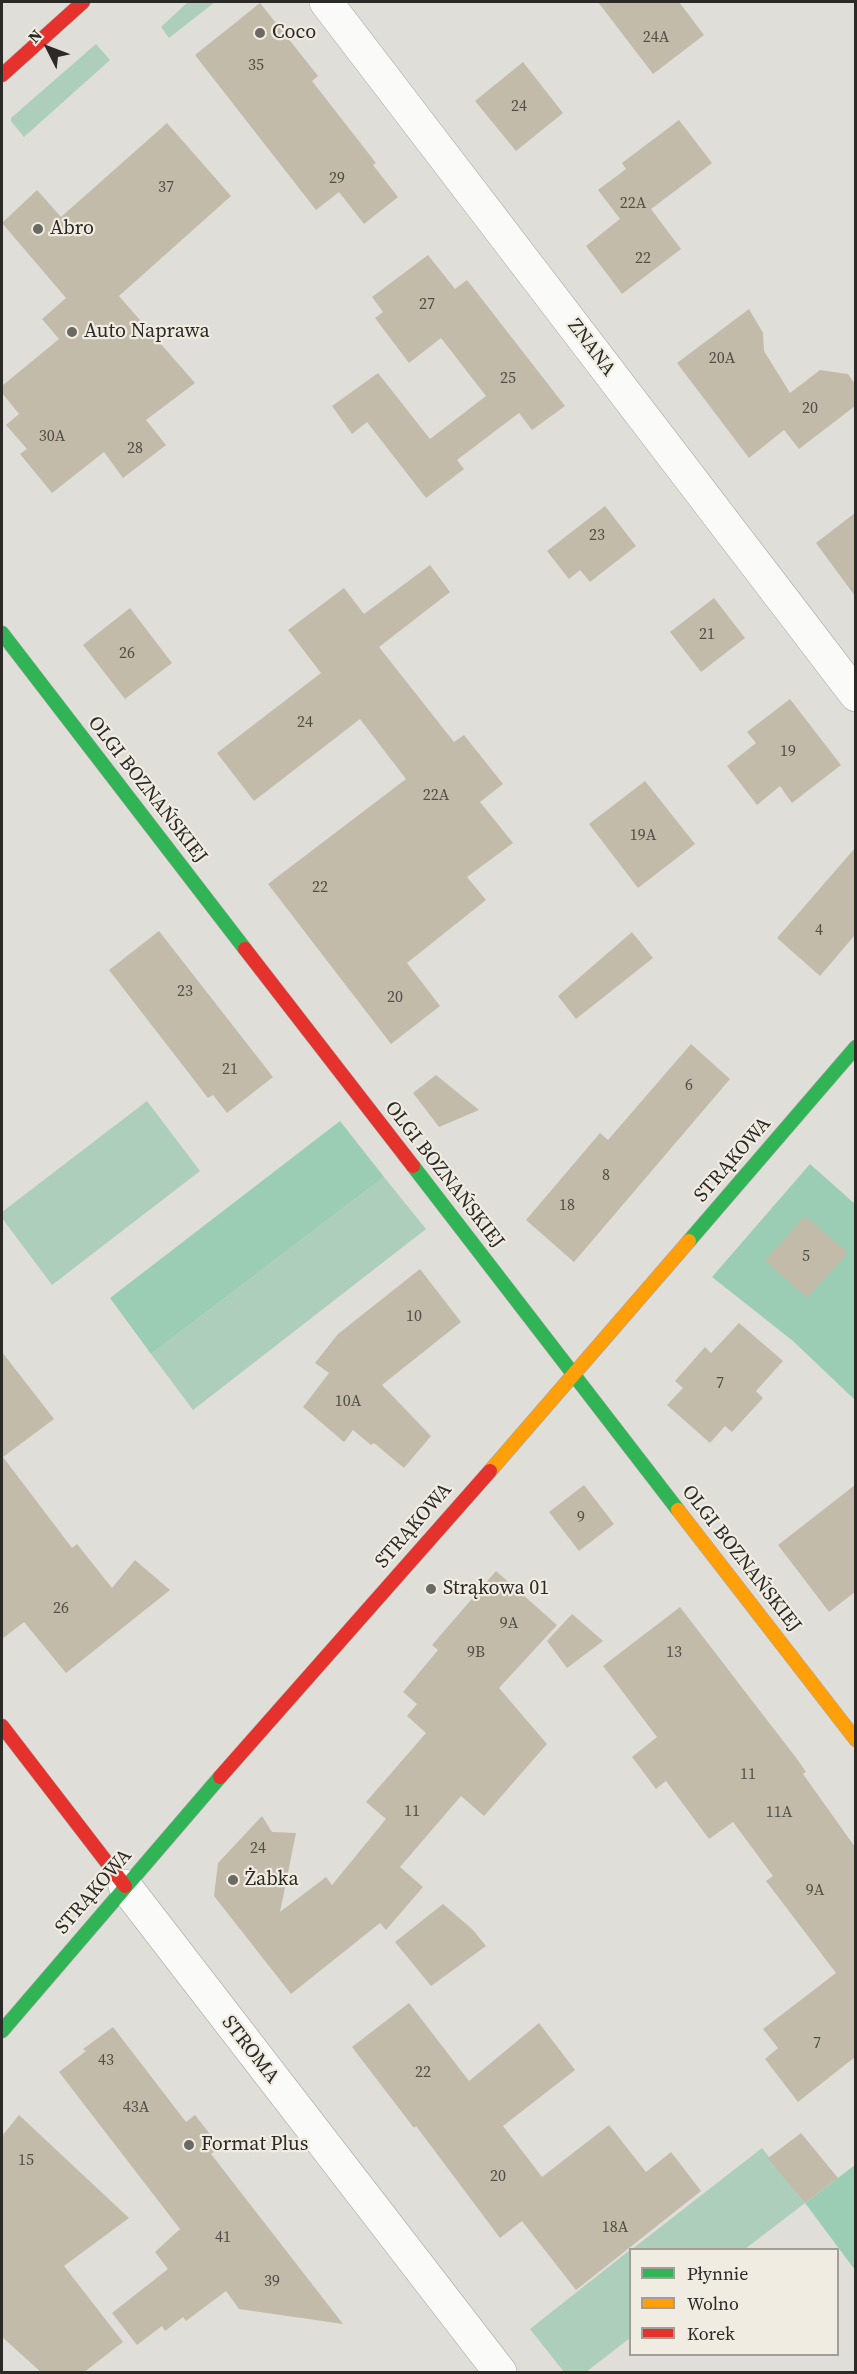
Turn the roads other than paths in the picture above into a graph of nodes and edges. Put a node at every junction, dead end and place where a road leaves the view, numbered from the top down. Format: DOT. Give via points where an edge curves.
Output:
graph roads {
  1 [pos="83,2"];
  2 [pos="326,2"];
  3 [pos="2,75"];
  4 [pos="2,633"];
  5 [pos="855,695"];
  6 [pos="855,1047"];
  7 [pos="574,1375"];
  8 [pos="2,1726"];
  9 [pos="855,1740"];
  10 [pos="125,1886"];
  11 [pos="2,2031"];
  12 [pos="500,2373"];
  1 -- 3 [label="street"];
  2 -- 5 [label="street, ZNANA"];
  4 -- 7 [label="street, OLGI BOZNAŃSKIEJ"];
  6 -- 7 [label="street, STRĄKOWA"];
  7 -- 9 [label="street, OLGI BOZNAŃSKIEJ"];
  7 -- 10 [label="street, STRĄKOWA"];
  8 -- 10 [label="street, STROMA"];
  10 -- 11 [label="street, STRĄKOWA"];
  10 -- 12 [label="street, STROMA"];
}
